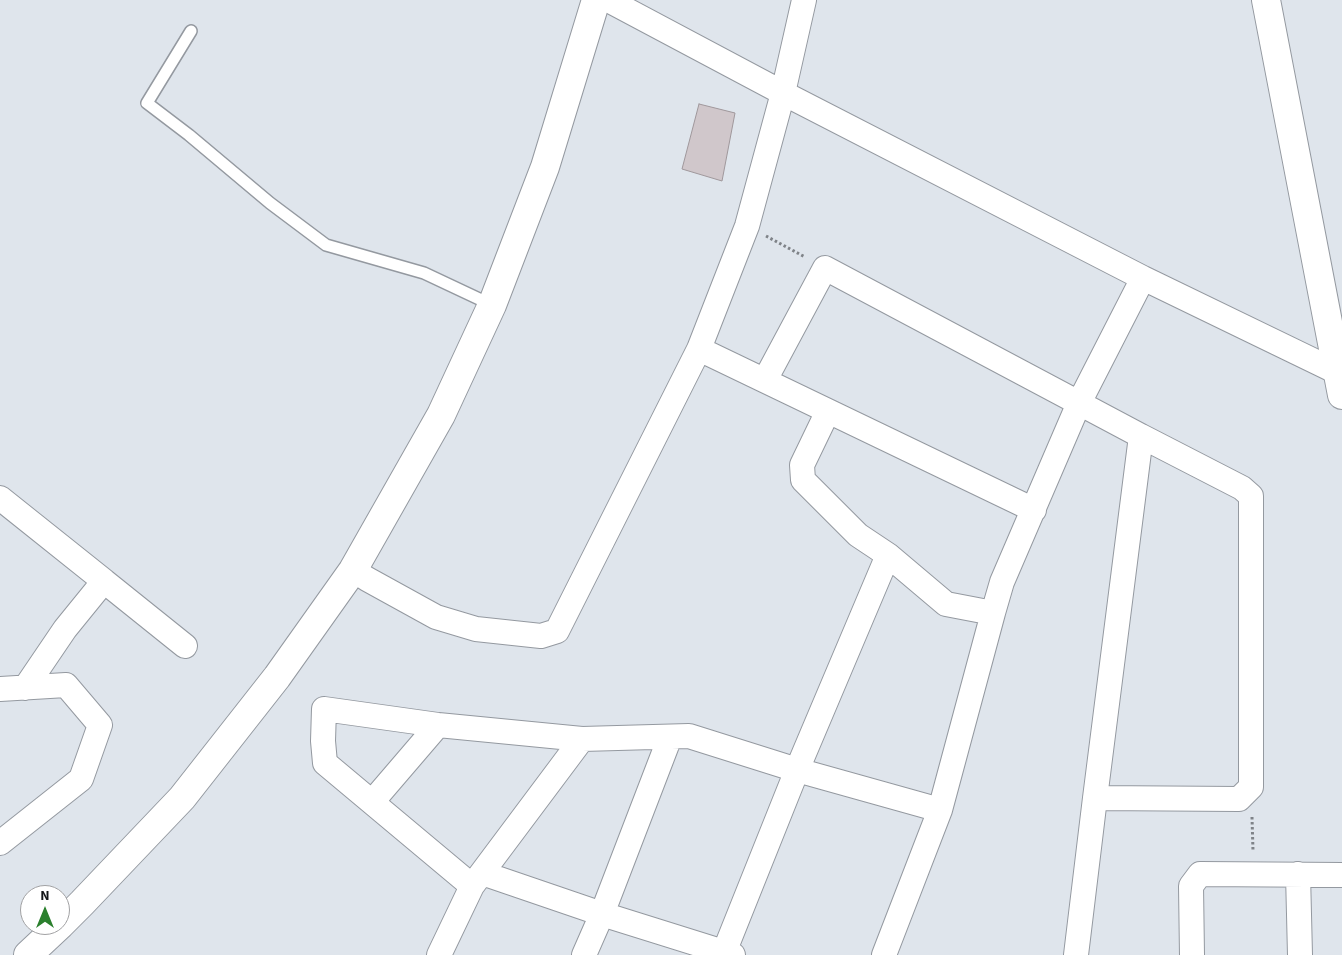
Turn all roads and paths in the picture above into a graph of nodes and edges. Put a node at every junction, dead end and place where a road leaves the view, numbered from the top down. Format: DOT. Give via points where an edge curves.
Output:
graph roads {
  1 [pos="596,0"];
  2 [pos="608,0"];
  3 [pos="804,0"];
  4 [pos="1266,0"];
  5 [pos="190,31"];
  6 [pos="783,93"];
  7 [pos="747,226"];
  8 [pos="825,268"];
  9 [pos="1143,278"];
  10 [pos="492,305"];
  11 [pos="700,349"];
  12 [pos="765,380"];
  13 [pos="1340,384"];
  14 [pos="1079,403"];
  15 [pos="828,411"];
  16 [pos="1141,436"];
  17 [pos="0,498"];
  18 [pos="1034,510"];
  19 [pos="888,555"];
  20 [pos="353,570"];
  21 [pos="104,581"];
  22 [pos="993,613"];
  23 [pos="185,646"];
  24 [pos="25,688"];
  25 [pos="0,689"];
  26 [pos="438,725"];
  27 [pos="670,737"];
  28 [pos="582,739"];
  29 [pos="798,770"];
  30 [pos="1251,787"];
  31 [pos="1095,798"];
  32 [pos="372,802"];
  33 [pos="940,810"];
  34 [pos="0,843"];
  35 [pos="1253,874"];
  36 [pos="1298,874"];
  37 [pos="1342,875"];
  38 [pos="477,879"];
  39 [pos="602,914"];
  40 [pos="70,915"];
  41 [pos="49,935"];
  42 [pos="726,954"];
  43 [pos="28,955"];
  44 [pos="439,955"];
  45 [pos="584,955"];
  46 [pos="884,955"];
  47 [pos="1076,955"];
  48 [pos="1192,955"];
  49 [pos="1300,955"];
  1 -- 10 [label="street" via="545,167"];
  2 -- 6 [label="street"];
  3 -- 6 [label="street"];
  4 -- 13 [label="street"];
  5 -- 10 [label="lane" via="148,103 326,245 424,273"];
  6 -- 7 [label="street"];
  6 -- 9 [label="street"];
  7 -- 8 [label="path"];
  7 -- 11 [label="street"];
  8 -- 12 [label="street"];
  8 -- 14 [label="street"];
  9 -- 13 [label="street"];
  9 -- 14 [label="street"];
  10 -- 20 [label="street" via="441,415"];
  11 -- 12 [label="street"];
  11 -- 20 [label="street" via="557,630 542,636 476,629 436,618"];
  12 -- 15 [label="street"];
  14 -- 16 [label="street"];
  14 -- 18 [label="street"];
  15 -- 18 [label="street"];
  15 -- 19 [label="street" via="802,465 803,480 858,536"];
  16 -- 30 [label="street" via="1242,488 1251,496"];
  16 -- 31 [label="street"];
  17 -- 21 [label="street"];
  18 -- 22 [label="street" via="1002,582"];
  19 -- 22 [label="street" via="946,604"];
  19 -- 29 [label="street"];
  20 -- 40 [label="street" via="277,677 182,798"];
  21 -- 23 [label="street"];
  21 -- 24 [label="street" via="65,629"];
  22 -- 33 [label="street"];
  24 -- 25 [label="street"];
  24 -- 34 [label="street" via="66,685 100,724 81,779"];
  26 -- 28 [label="street"];
  26 -- 32 [label="street"];
  26 -- 32 [label="street" via="324,709 325,762"];
  27 -- 28 [label="street"];
  27 -- 29 [label="street" via="689,736"];
  27 -- 39 [label="street"];
  28 -- 38 [label="street"];
  29 -- 33 [label="street"];
  29 -- 42 [label="street"];
  30 -- 31 [label="street" via="1239,800"];
  30 -- 35 [label="path"];
  31 -- 47 [label="street"];
  32 -- 38 [label="street"];
  33 -- 46 [label="street"];
  35 -- 36 [label="street"];
  35 -- 48 [label="street" via="1200,874 1191,886"];
  36 -- 37 [label="street"];
  36 -- 49 [label="street"];
  38 -- 39 [label="street"];
  38 -- 44 [label="street"];
  39 -- 42 [label="street"];
  39 -- 45 [label="street"];
  41 -- 43 [label="street"];
}
